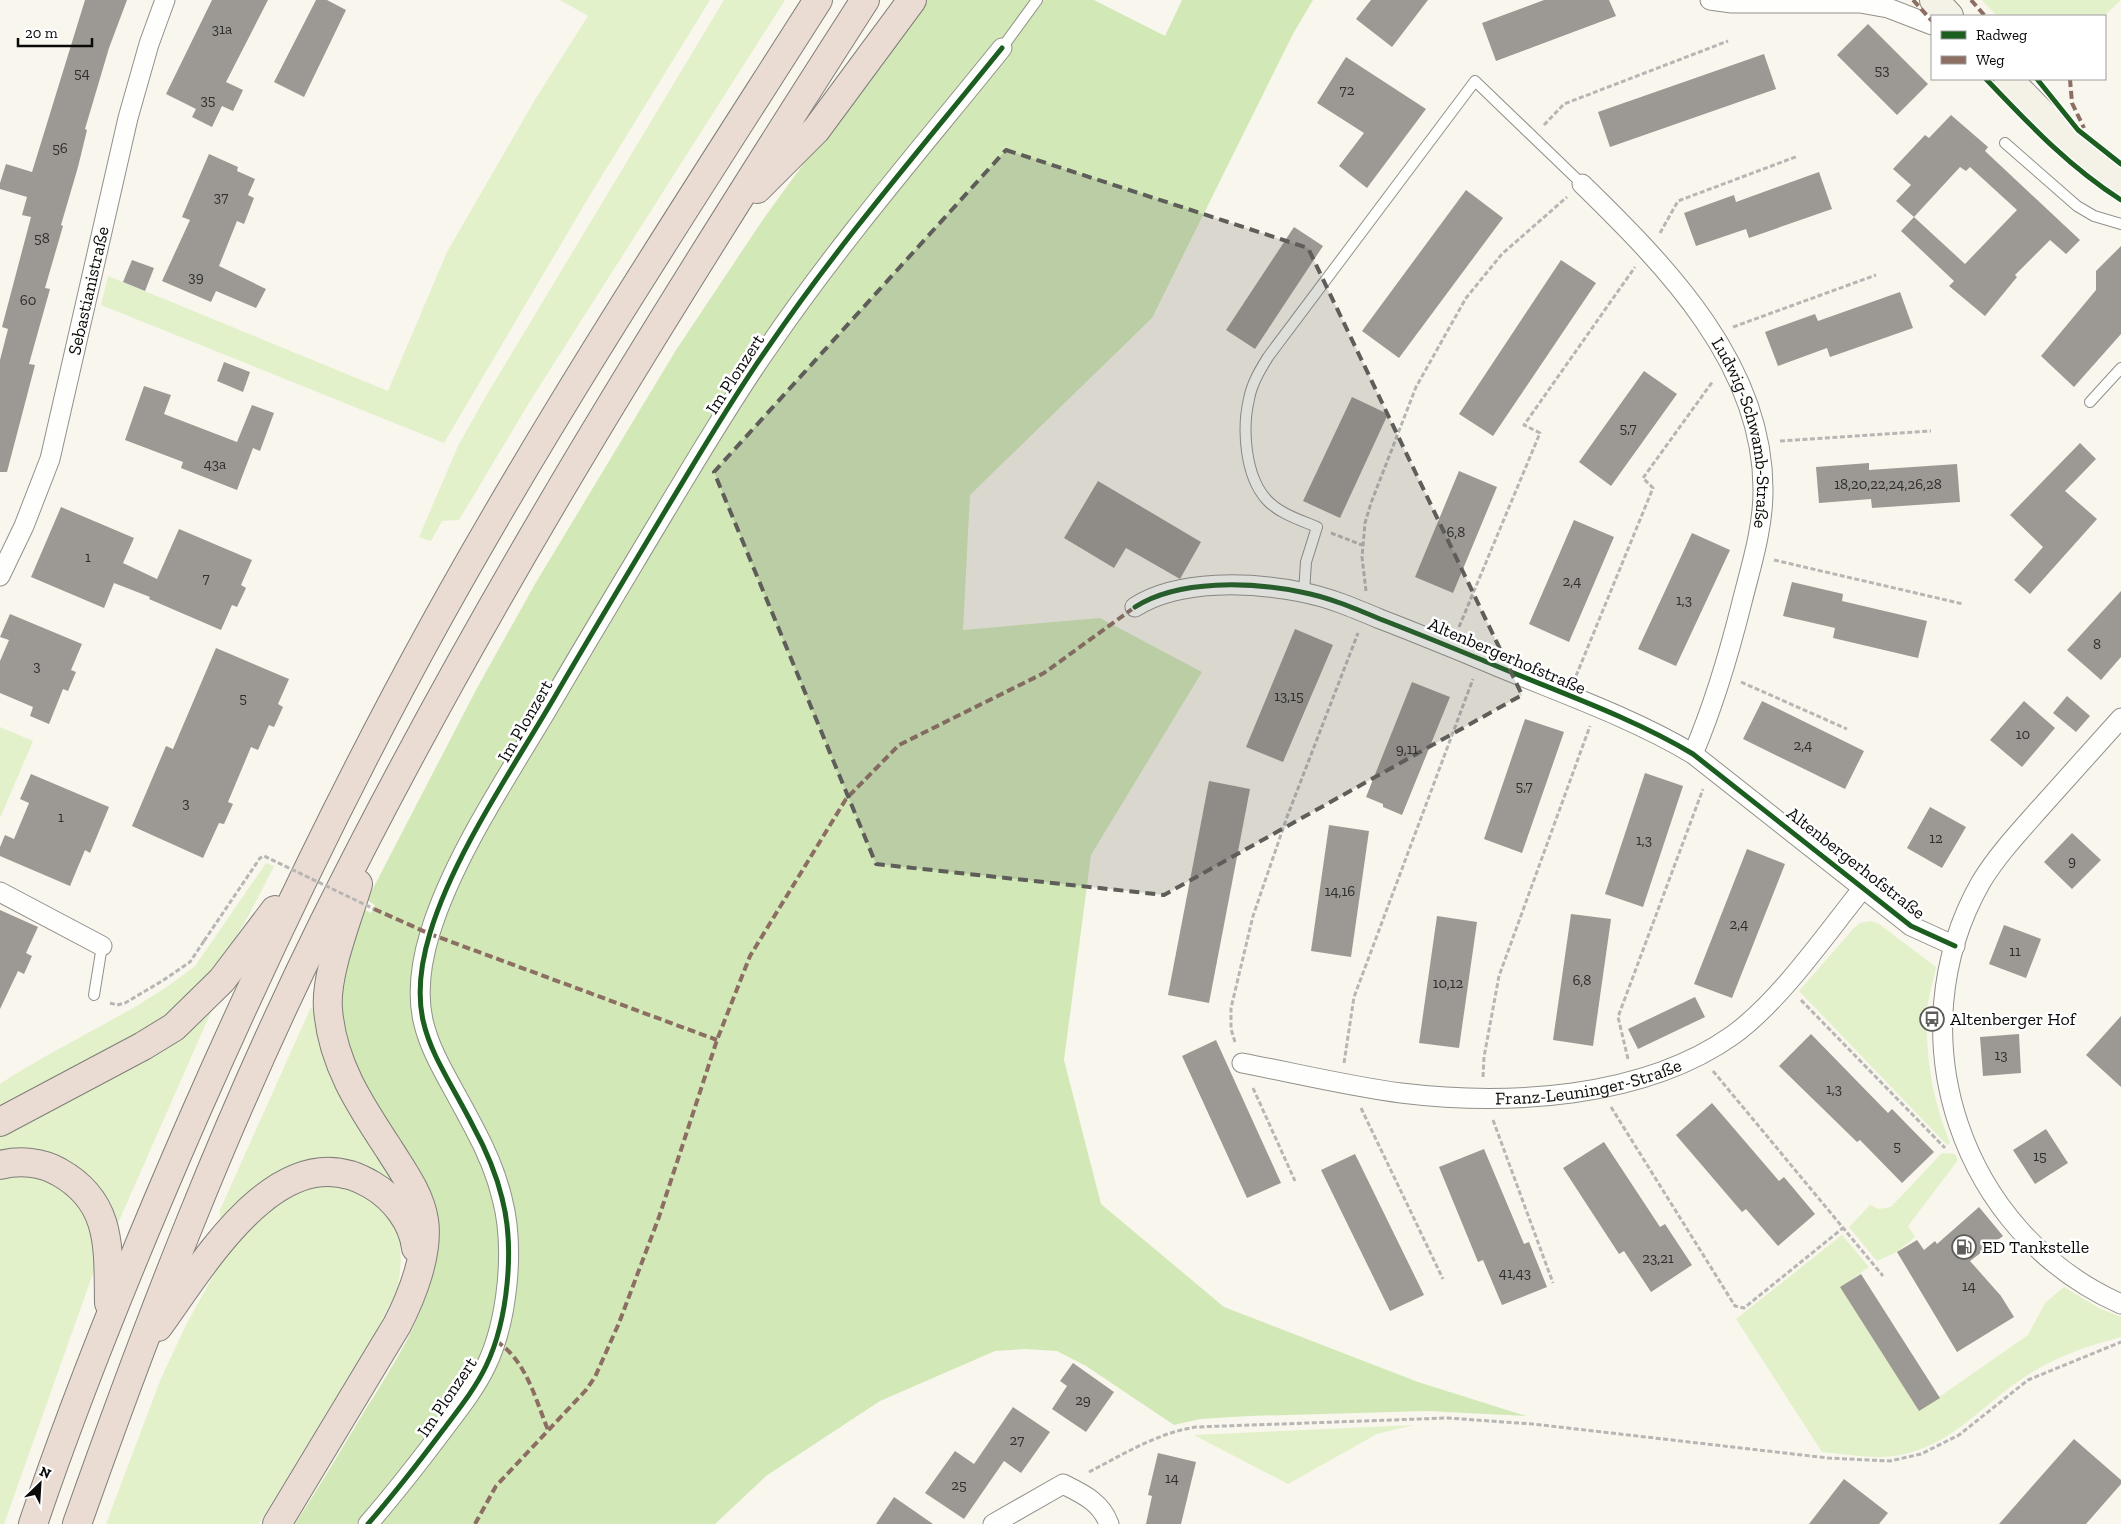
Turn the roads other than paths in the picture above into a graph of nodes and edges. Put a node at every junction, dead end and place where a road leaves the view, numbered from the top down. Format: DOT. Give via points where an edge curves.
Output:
graph roads {
  1 [pos="165,0"];
  2 [pos="818,0"];
  3 [pos="865,0"];
  4 [pos="912,0"];
  5 [pos="1038,0"];
  6 [pos="1710,0"];
  7 [pos="1934,0"];
  8 [pos="1948,15"];
  9 [pos="1931,25"];
  10 [pos="1002,48"];
  11 [pos="2009,80"];
  12 [pos="2006,143"];
  13 [pos="2121,183"];
  14 [pos="1582,184"];
  15 [pos="726,220"];
  16 [pos="2121,224"];
  17 [pos="2121,368"];
  18 [pos="2090,402"];
  19 [pos="0,576"];
  20 [pos="1304,592"];
  21 [pos="1135,607"];
  22 [pos="2121,718"];
  23 [pos="1694,754"];
  24 [pos="376,822"];
  25 [pos="314,856"];
  26 [pos="1863,888"];
  27 [pos="0,892"];
  28 [pos="102,946"];
  29 [pos="1955,946"];
  30 [pos="94,995"];
  31 [pos="1242,1063"];
  32 [pos="0,1122"];
  33 [pos="0,1165"];
  34 [pos="418,1268"];
  35 [pos="2121,1304"];
  36 [pos="110,1316"];
  37 [pos="138,1355"];
  38 [pos="33,1524"];
  39 [pos="77,1524"];
  40 [pos="277,1524"];
  41 [pos="368,1524"];
  42 [pos="993,1524"];
  43 [pos="1110,1524"];
  1 -- 19 [label="street, Sebastianistraße" via="146,53 123,137 50,459"];
  2 -- 25 [label="highway" via="519,478 403,683"];
  3 -- 15 [label="highway"];
  4 -- 15 [label="highway" via="816,130"];
  5 -- 10 [label="lane, Im Plonzert"];
  6 -- 9 [label="street" via="1874,5"];
  7 -- 8 [label="street"];
  10 -- 41 [label="street, Im Plonzert" via="828,265 746,379 583,647 447,888 430,934 420,975 422,1018 428,1042 485,1150 503,1200 508,1253 505,1291 496,1341 473,1389"];
  11 -- 13 [label="street" via="2078,151"];
  12 -- 16 [label="lane" via="2077,206 2094,216"];
  14 -- 20 [label="lane" via="1475,81 1260,370 1249,400 1246,437 1254,475 1267,501 1317,527 1306,562"];
  14 -- 23 [label="street, Ludwig-Schwamb-Straße" via="1649,250 1712,334 1751,410 1760,443 1763,492 1754,555 1711,711"];
  15 -- 24 [label="highway" via="608,407 523,552"];
  17 -- 18 [label="lane"];
  20 -- 21 [label="street, Altenbergerhofstraße" via="1264,586 1190,587 1161,593"];
  20 -- 23 [label="street, Altenbergerhofstraße" via="1366,613 1568,696"];
  22 -- 29 [label="street" via="2002,852 1980,884"];
  23 -- 26 [label="street, Altenbergerhofstraße"];
  24 -- 34 [label="highway" via="330,976 327,1006 332,1038 345,1077 412,1186 422,1212 425,1231"];
  24 -- 37 [label="highway" via="322,925 244,1094"];
  25 -- 32 [label="highway" via="231,969 174,1027"];
  25 -- 36 [label="highway" via="240,1010"];
  26 -- 29 [label="street, Altenbergerhofstraße" via="1911,926"];
  26 -- 31 [label="street, Franz-Leuninger-Straße" via="1785,984 1749,1022 1702,1053 1633,1080 1564,1093 1486,1098 1430,1096"];
  27 -- 28 [label="street"];
  28 -- 30 [label="lane"];
  29 -- 35 [label="street" via="1945,986 1942,1022 1949,1091 1968,1150 1995,1198 2036,1248 2082,1283"];
  33 -- 36 [label="highway" via="31,1163 52,1168 87,1192 103,1222 107,1242"];
  34 -- 37 [label="highway" via="412,1231 400,1210 380,1190 348,1174 307,1175 268,1193 230,1228"];
  34 -- 40 [label="highway" via="412,1293 397,1325"];
  36 -- 38 [label="highway"];
  37 -- 39 [label="highway"];
  42 -- 43 [label="street" via="1064,1484 1088,1496 1105,1511"];
}
